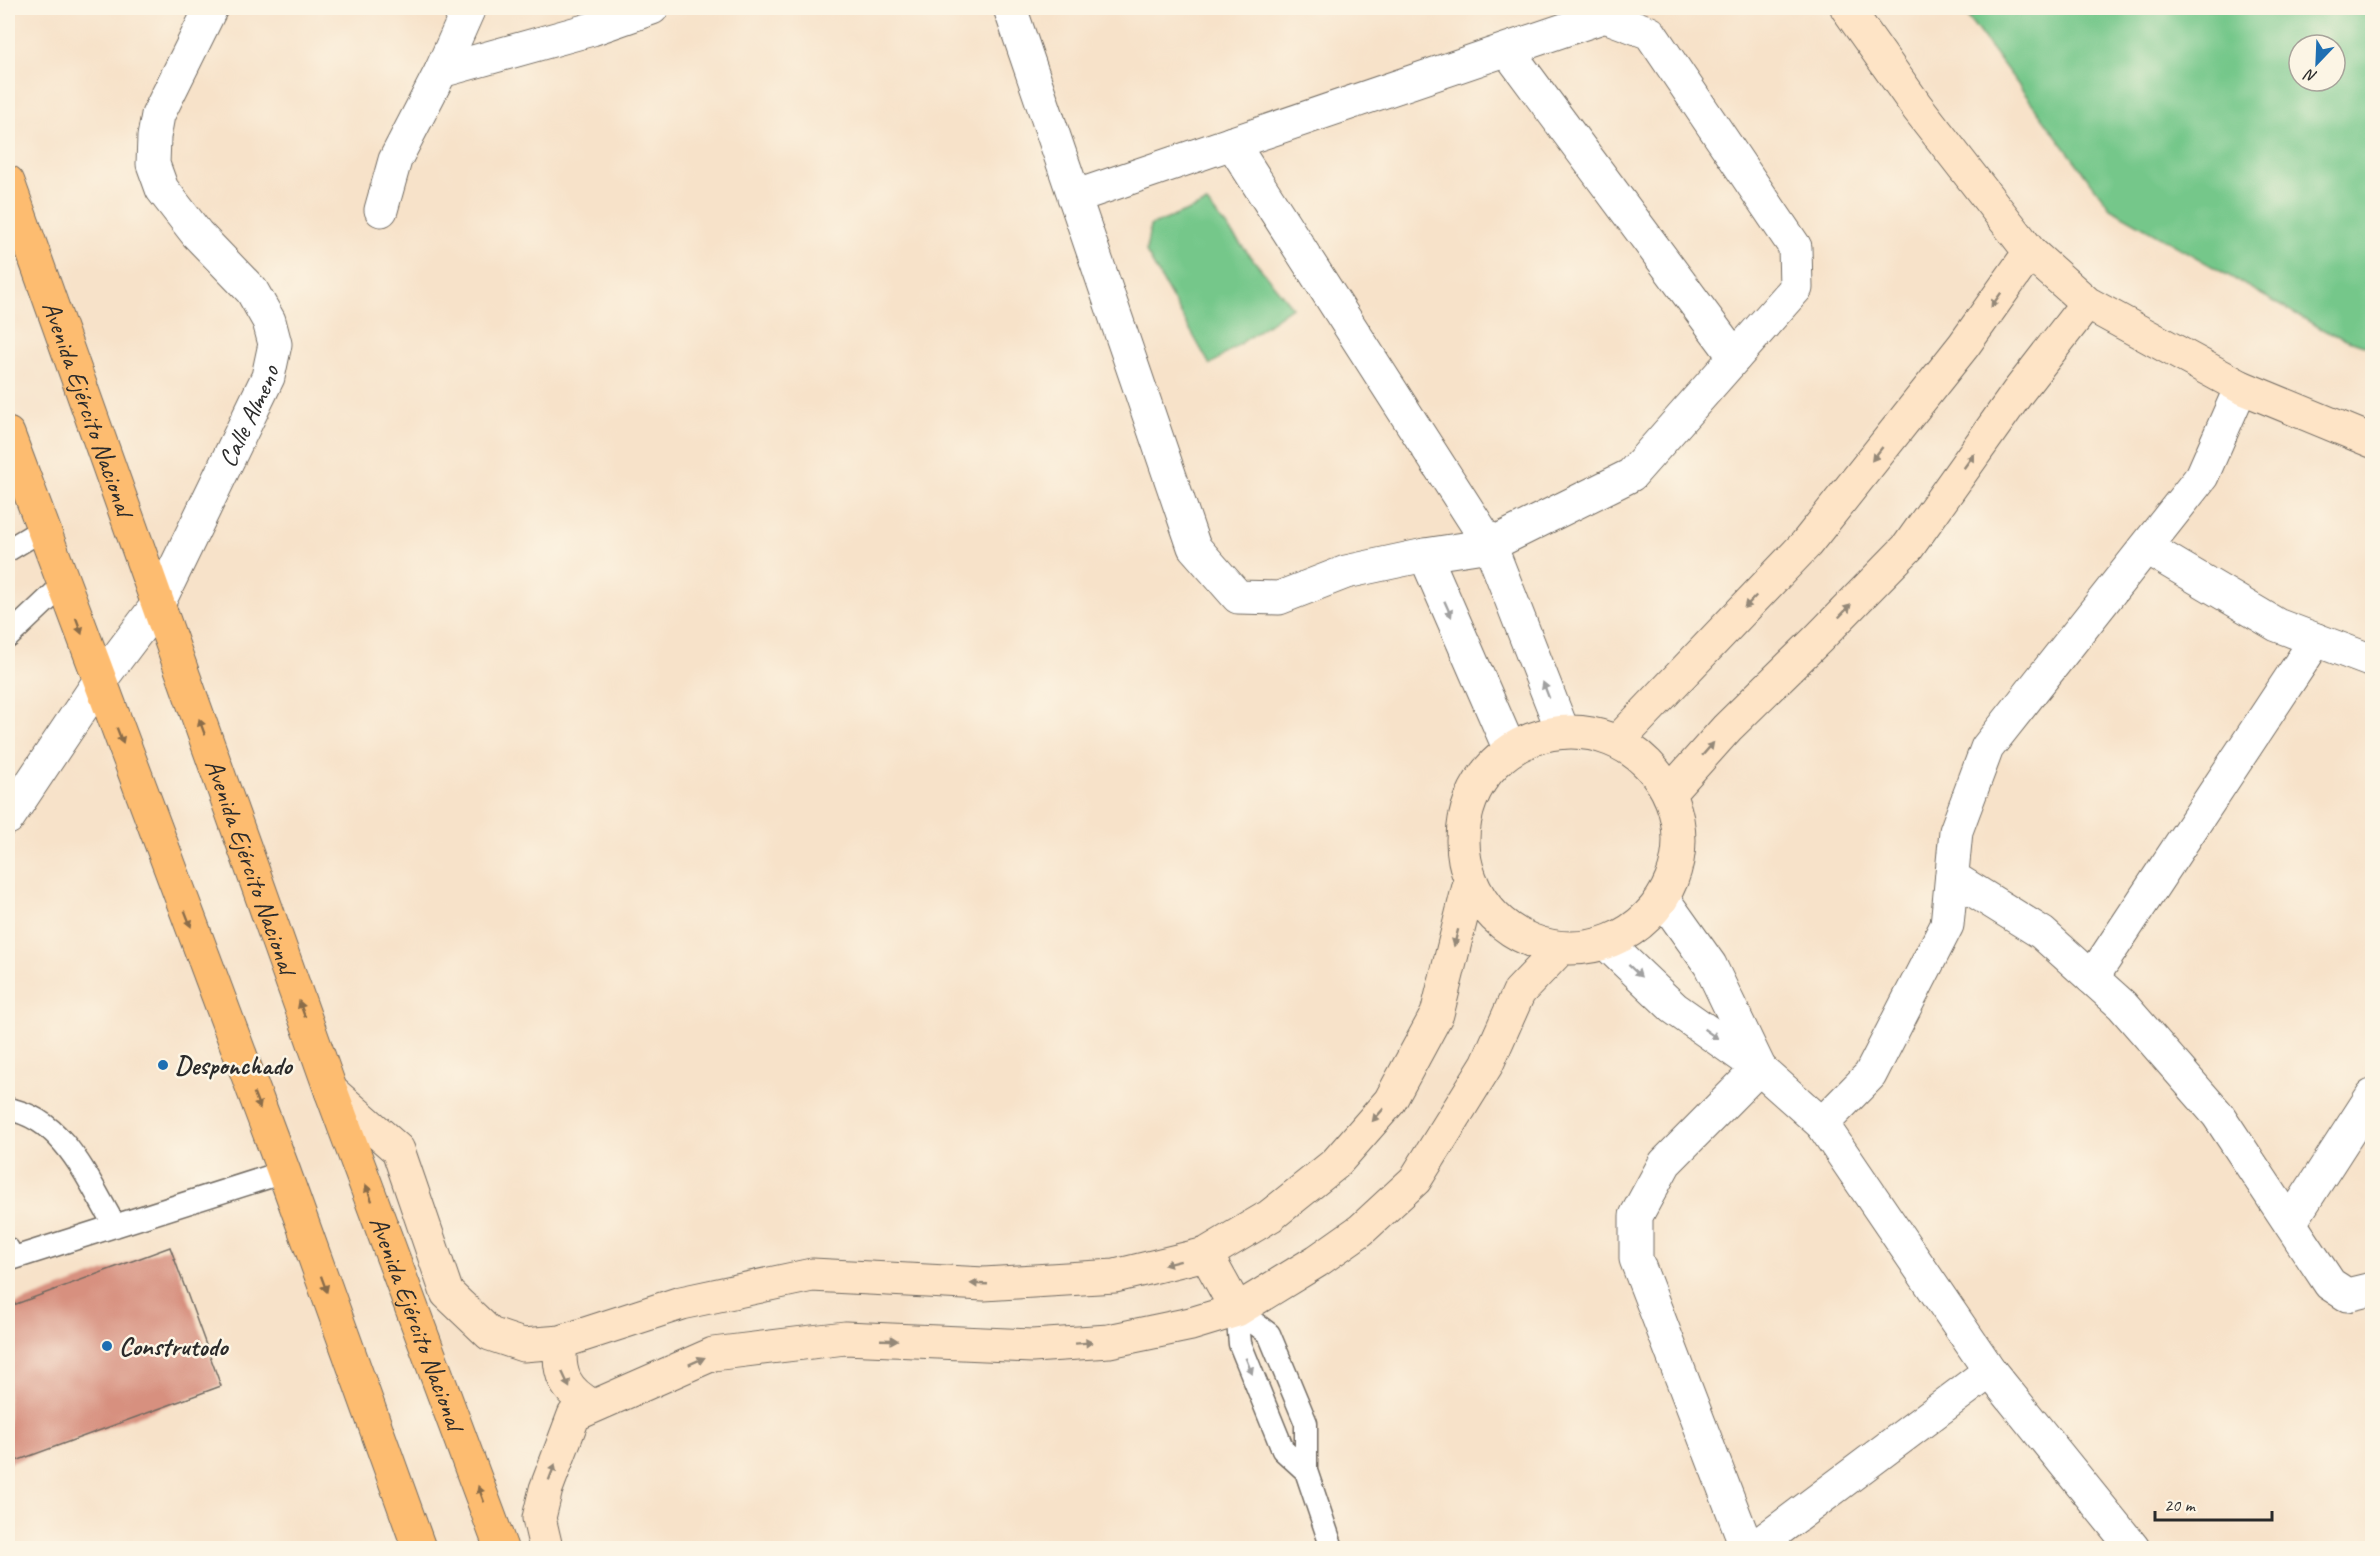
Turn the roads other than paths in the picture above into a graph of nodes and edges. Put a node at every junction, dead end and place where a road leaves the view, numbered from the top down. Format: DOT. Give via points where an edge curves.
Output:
graph roads {
  1 [pos="211,8"];
  2 [pos="470,8"];
  3 [pos="652,8"];
  4 [pos="1010,8"];
  5 [pos="1846,8"];
  6 [pos="1507,50"];
  7 [pos="441,71"];
  8 [pos="1232,143"];
  9 [pos="8,182"];
  10 [pos="1074,197"];
  11 [pos="381,210"];
  12 [pos="2030,252"];
  13 [pos="2087,303"];
  14 [pos="1735,357"];
  15 [pos="2241,387"];
  16 [pos="8,434"];
  17 [pos="2373,441"];
  18 [pos="42,529"];
  19 [pos="1490,545"];
  20 [pos="2147,548"];
  21 [pos="8,550"];
  22 [pos="1425,555"];
  23 [pos="63,585"];
  24 [pos="158,604"];
  25 [pos="8,637"];
  26 [pos="2316,640"];
  27 [pos="2373,661"];
  28 [pos="99,682"];
  29 [pos="1563,732"];
  30 [pos="1617,742"];
  31 [pos="1510,750"];
  32 [pos="1669,793"];
  33 [pos="8,818"];
  34 [pos="1952,877"];
  35 [pos="1470,882"];
  36 [pos="1663,899"];
  37 [pos="1606,944"];
  38 [pos="1560,948"];
  39 [pos="2092,978"];
  40 [pos="1759,1068"];
  41 [pos="331,1091"];
  42 [pos="2373,1096"];
  43 [pos="8,1109"];
  44 [pos="1822,1124"];
  45 [pos="284,1172"];
  46 [pos="2289,1223"];
  47 [pos="115,1226"];
  48 [pos="1206,1254"];
  49 [pos="9,1256"];
  50 [pos="2373,1289"];
  51 [pos="1237,1310"];
  52 [pos="561,1342"];
  53 [pos="1990,1371"];
  54 [pos="593,1406"];
  55 [pos="1306,1471"];
  56 [pos="419,1548"];
  57 [pos="501,1548"];
  58 [pos="546,1548"];
  59 [pos="1332,1548"];
  60 [pos="1747,1548"];
  61 [pos="1754,1548"];
  62 [pos="2133,1548"];
  1 -- 24 [label="street, Calle Almeno" via="158,115 153,164 162,189 197,234 252,291 269,321 275,344 268,377"];
  2 -- 7 [label="street"];
  3 -- 7 [label="street"];
  4 -- 10 [label="street"];
  5 -- 12 [label="street"];
  6 -- 8 [label="street"];
  6 -- 14 [label="street"];
  6 -- 14 [label="street" via="1605,16 1650,33 1795,247 1796,288"];
  7 -- 11 [label="street" via="395,160"];
  8 -- 10 [label="street"];
  8 -- 19 [label="street"];
  9 -- 24 [label="main road, Avenida Ejército Nacional"];
  10 -- 22 [label="street" via="1194,547 1238,597 1279,598 1346,572"];
  12 -- 13 [label="street"];
  12 -- 30 [label="street, one-way" via="1964,345 1806,544"];
  13 -- 15 [label="street"];
  32 -- 13 [label="street, one-way" via="1726,728 1908,547"];
  14 -- 19 [label="street" via="1631,475"];
  15 -- 17 [label="street"];
  15 -- 20 [label="street" via="2202,476"];
  16 -- 18 [label="main road"];
  18 -- 21 [label="lane"];
  18 -- 23 [label="main road"];
  19 -- 22 [label="street"];
  29 -- 19 [label="street, one-way"];
  20 -- 26 [label="street" via="2277,625"];
  20 -- 34 [label="street" via="1987,748 1956,831"];
  22 -- 31 [label="street, one-way"];
  23 -- 25 [label="lane"];
  23 -- 28 [label="main road, one-way"];
  24 -- 28 [label="street, Calle Almeno"];
  41 -- 24 [label="main road, Avenida Ejército Nacional, one-way"];
  26 -- 27 [label="street"];
  26 -- 39 [label="street"];
  28 -- 33 [label="street, Calle Almeno"];
  28 -- 45 [label="main road, one-way"];
  29 -- 30 [label="street" via="1590,733"];
  29 -- 31 [label="street" via="1535,738"];
  30 -- 32 [label="street" via="1648,763"];
  31 -- 35 [label="street" via="1483,776 1466,809 1462,845"];
  32 -- 36 [label="street" via="1679,828 1677,865"];
  34 -- 39 [label="street" via="2042,933"];
  34 -- 44 [label="street" via="1947,925 1918,984 1870,1075"];
  35 -- 38 [label="street" via="1485,907 1506,927 1532,941"];
  35 -- 48 [label="street, one-way" via="1437,1014 1390,1101 1335,1164 1270,1216"];
  36 -- 37 [label="street" via="1638,926"];
  36 -- 40 [label="street" via="1710,965"];
  37 -- 38 [label="street"];
  37 -- 40 [label="street, one-way" via="1674,1008"];
  38 -- 51 [label="street" via="1519,992 1487,1064 1415,1180 1361,1230"];
  39 -- 46 [label="street" via="2122,1005 2218,1114"];
  40 -- 44 [label="street"];
  40 -- 60 [label="street" via="1665,1163 1636,1216 1636,1259"];
  41 -- 52 [label="street" via="398,1150 447,1293 490,1334 523,1345"];
  57 -- 41 [label="main road, Avenida Ejército Nacional, one-way"];
  42 -- 46 [label="street"];
  43 -- 47 [label="lane" via="34,1118 68,1146"];
  44 -- 53 [label="street"];
  45 -- 47 [label="lane"];
  45 -- 56 [label="main road, one-way"];
  46 -- 50 [label="street" via="2330,1284 2348,1295"];
  47 -- 49 [label="lane"];
  48 -- 51 [label="street"];
  48 -- 52 [label="street, one-way" via="1114,1276 996,1284 812,1275 681,1303"];
  54 -- 51 [label="street, one-way" via="713,1354 844,1338 1032,1346 1109,1341"];
  51 -- 55 [label="lane, one-way" via="1240,1344 1283,1450"];
  51 -- 55 [label="lane" via="1269,1334 1290,1383 1306,1423"];
  52 -- 54 [label="street, one-way" via="562,1375 569,1388"];
  53 -- 61 [label="street"];
  53 -- 62 [label="street"];
  58 -- 54 [label="street, one-way" via="539,1518 546,1489 573,1415"];
  55 -- 59 [label="lane"];
}
